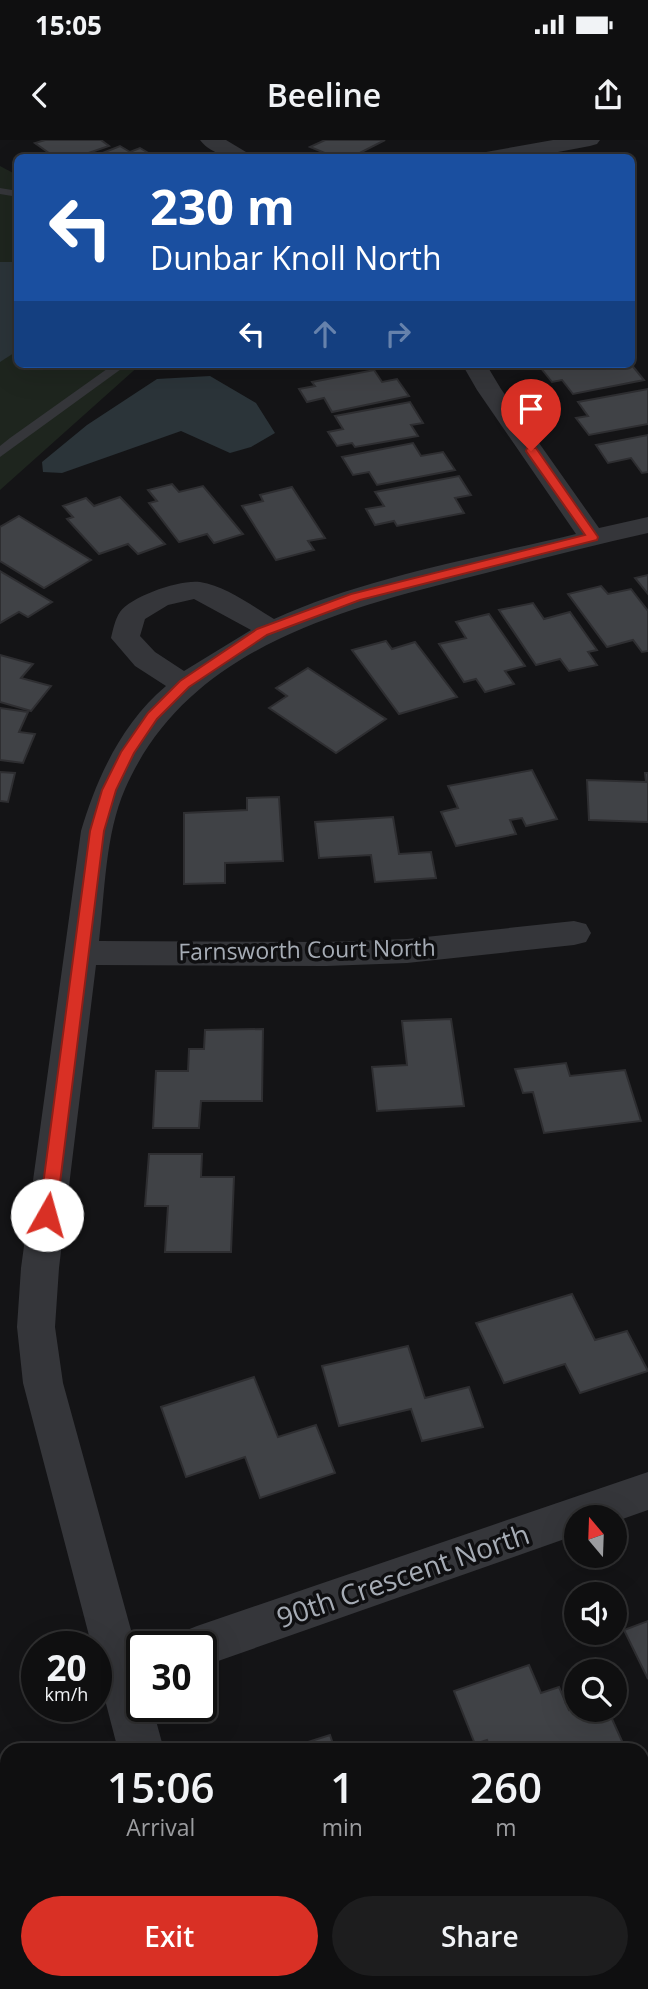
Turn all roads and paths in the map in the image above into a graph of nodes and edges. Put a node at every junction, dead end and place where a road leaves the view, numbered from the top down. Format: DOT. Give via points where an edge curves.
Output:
graph roads {
  1 [pos="210,140"];
  2 [pos="590,140"];
  3 [pos="238,154"];
  4 [pos="508,154"];
  5 [pos="117,368"];
  6 [pos="476,368"];
  7 [pos="0,453"];
  8 [pos="648,525"];
  9 [pos="592,537"];
  10 [pos="270,629"];
  11 [pos="184,684"];
  12 [pos="574,933"];
  13 [pos="81,953"];
  14 [pos="648,1491"];
  15 [pos="217,1640"];
  16 [pos="126,1654"];
  17 [pos="138,1722"];
  18 [pos="140,1743"];
  1 -- 3 [label="street"];
  2 -- 4 [label="street"];
  5 -- 7 [label="lane"];
  6 -- 9 [label="street"];
  8 -- 9 [label="street"];
  9 -- 10 [label="street" via="356,597"];
  10 -- 11 [label="street"];
  10 -- 11 [label="street" via="197,590 159,597 132,615 125,638 145,659"];
  11 -- 13 [label="street" via="153,716 109,790 97,831"];
  12 -- 13 [label="street, Farnsworth Court North" via="407,951"];
  13 -- 16 [label="street" via="36,1327 43,1383"];
  14 -- 15 [label="street, 90th Crescent North"];
  17 -- 18 [label="street"];
}
